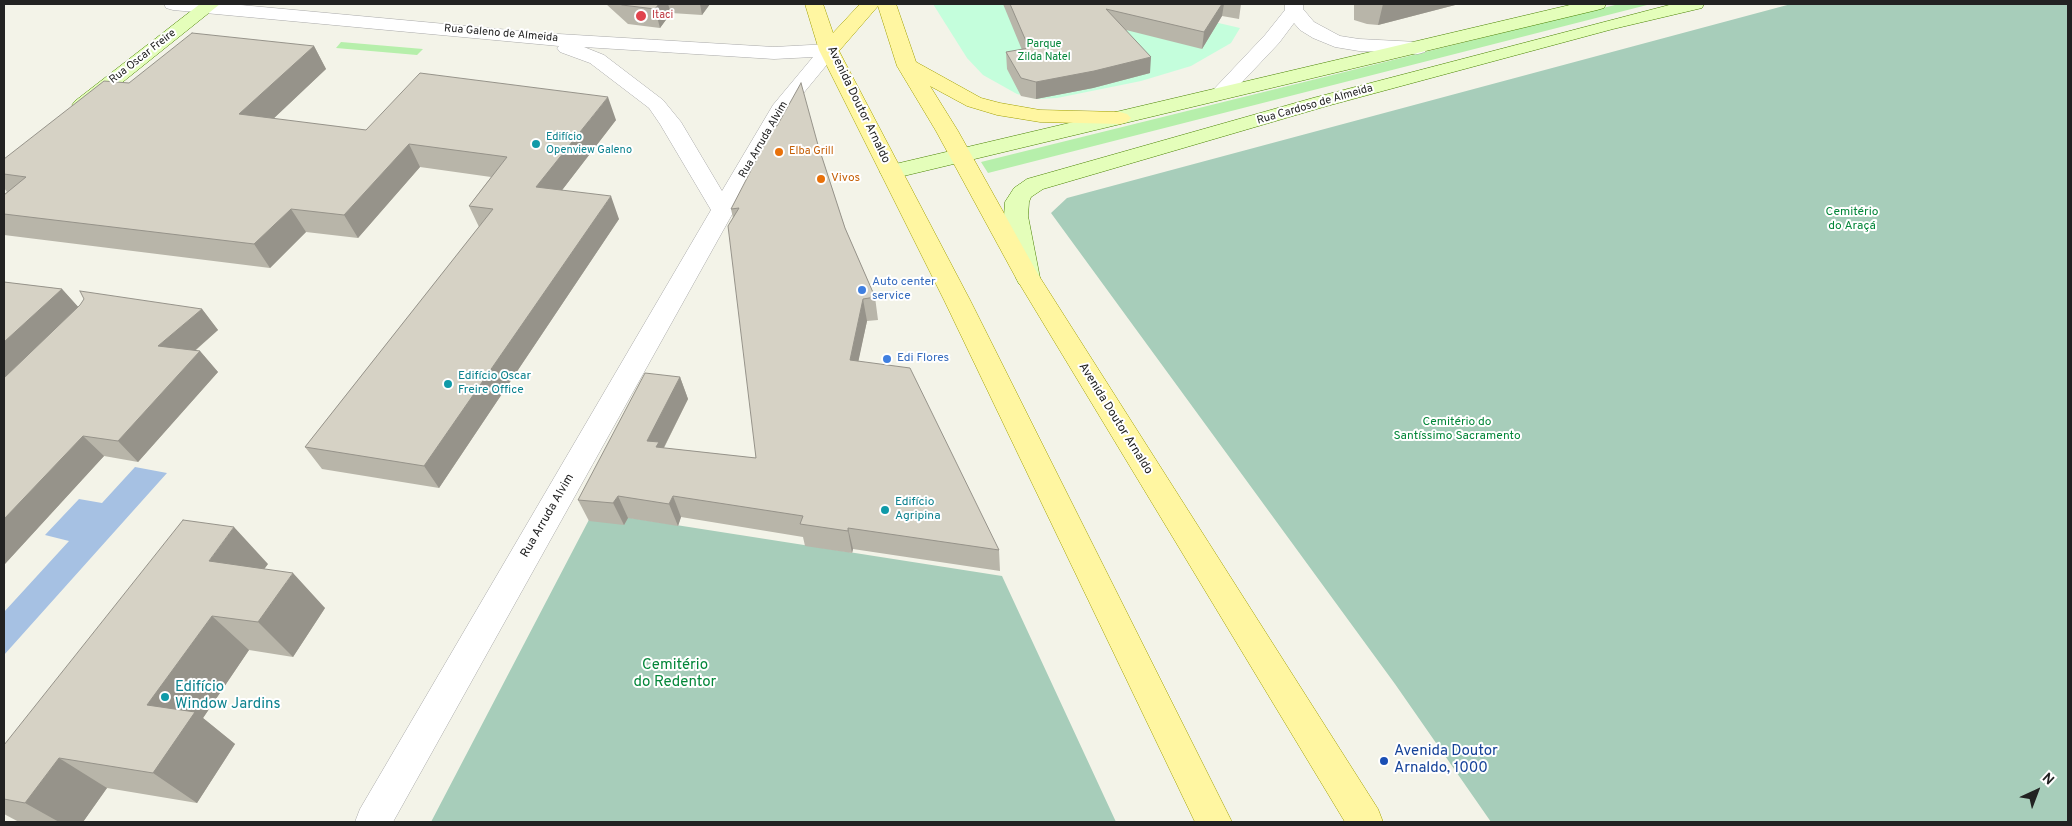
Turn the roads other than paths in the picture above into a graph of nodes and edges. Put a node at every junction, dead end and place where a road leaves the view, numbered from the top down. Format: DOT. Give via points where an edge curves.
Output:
graph roads {
  1 [pos="173,4"];
  2 [pos="814,4"];
  3 [pos="870,4"];
  4 [pos="886,4"];
  5 [pos="1597,4"];
  6 [pos="1695,4"];
  7 [pos="209,5"];
  8 [pos="1294,7"];
  9 [pos="542,39"];
  10 [pos="1418,48"];
  11 [pos="829,50"];
  12 [pos="907,66"];
  13 [pos="1221,93"];
  14 [pos="1120,118"];
  15 [pos="65,119"];
  16 [pos="961,156"];
  17 [pos="891,172"];
  18 [pos="723,211"];
  19 [pos="1028,278"];
  20 [pos="373,822"];
  21 [pos="1214,822"];
  22 [pos="1365,822"];
  1 -- 7 [label="street, Rua Galeno de Almeida"];
  2 -- 11 [label="main road, Avenida Doutor Arnaldo"];
  3 -- 11 [label="main road"];
  4 -- 12 [label="main road, Avenida Doutor Arnaldo"];
  5 -- 10 [label="main road"];
  6 -- 19 [label="main road, Rua Cardoso de Almeida" via="1320,102 1036,184 1022,193 1017,202 1016,216"];
  7 -- 9 [label="street, Rua Galeno de Almeida"];
  7 -- 15 [label="main road, Rua Oscar Freire"];
  8 -- 10 [label="street" via="1307,26 1336,40 1359,45"];
  8 -- 13 [label="street" via="1272,39"];
  9 -- 11 [label="street, Rua Galeno de Almeida" via="774,53"];
  9 -- 18 [label="street" via="597,59 656,104"];
  10 -- 13 [label="main road"];
  11 -- 17 [label="main road, Avenida Doutor Arnaldo"];
  11 -- 18 [label="street, Rua Arruda Alvim" via="782,105"];
  12 -- 14 [label="main road" via="974,102 997,109 1040,116"];
  12 -- 16 [label="main road, Avenida Doutor Arnaldo"];
  13 -- 14 [label="main road"];
  14 -- 16 [label="main road"];
  16 -- 17 [label="main road"];
  16 -- 19 [label="main road, Avenida Doutor Arnaldo"];
  17 -- 21 [label="main road, Avenida Doutor Arnaldo"];
  18 -- 20 [label="street, Rua Arruda Alvim"];
  19 -- 22 [label="main road, Avenida Doutor Arnaldo"];
}
